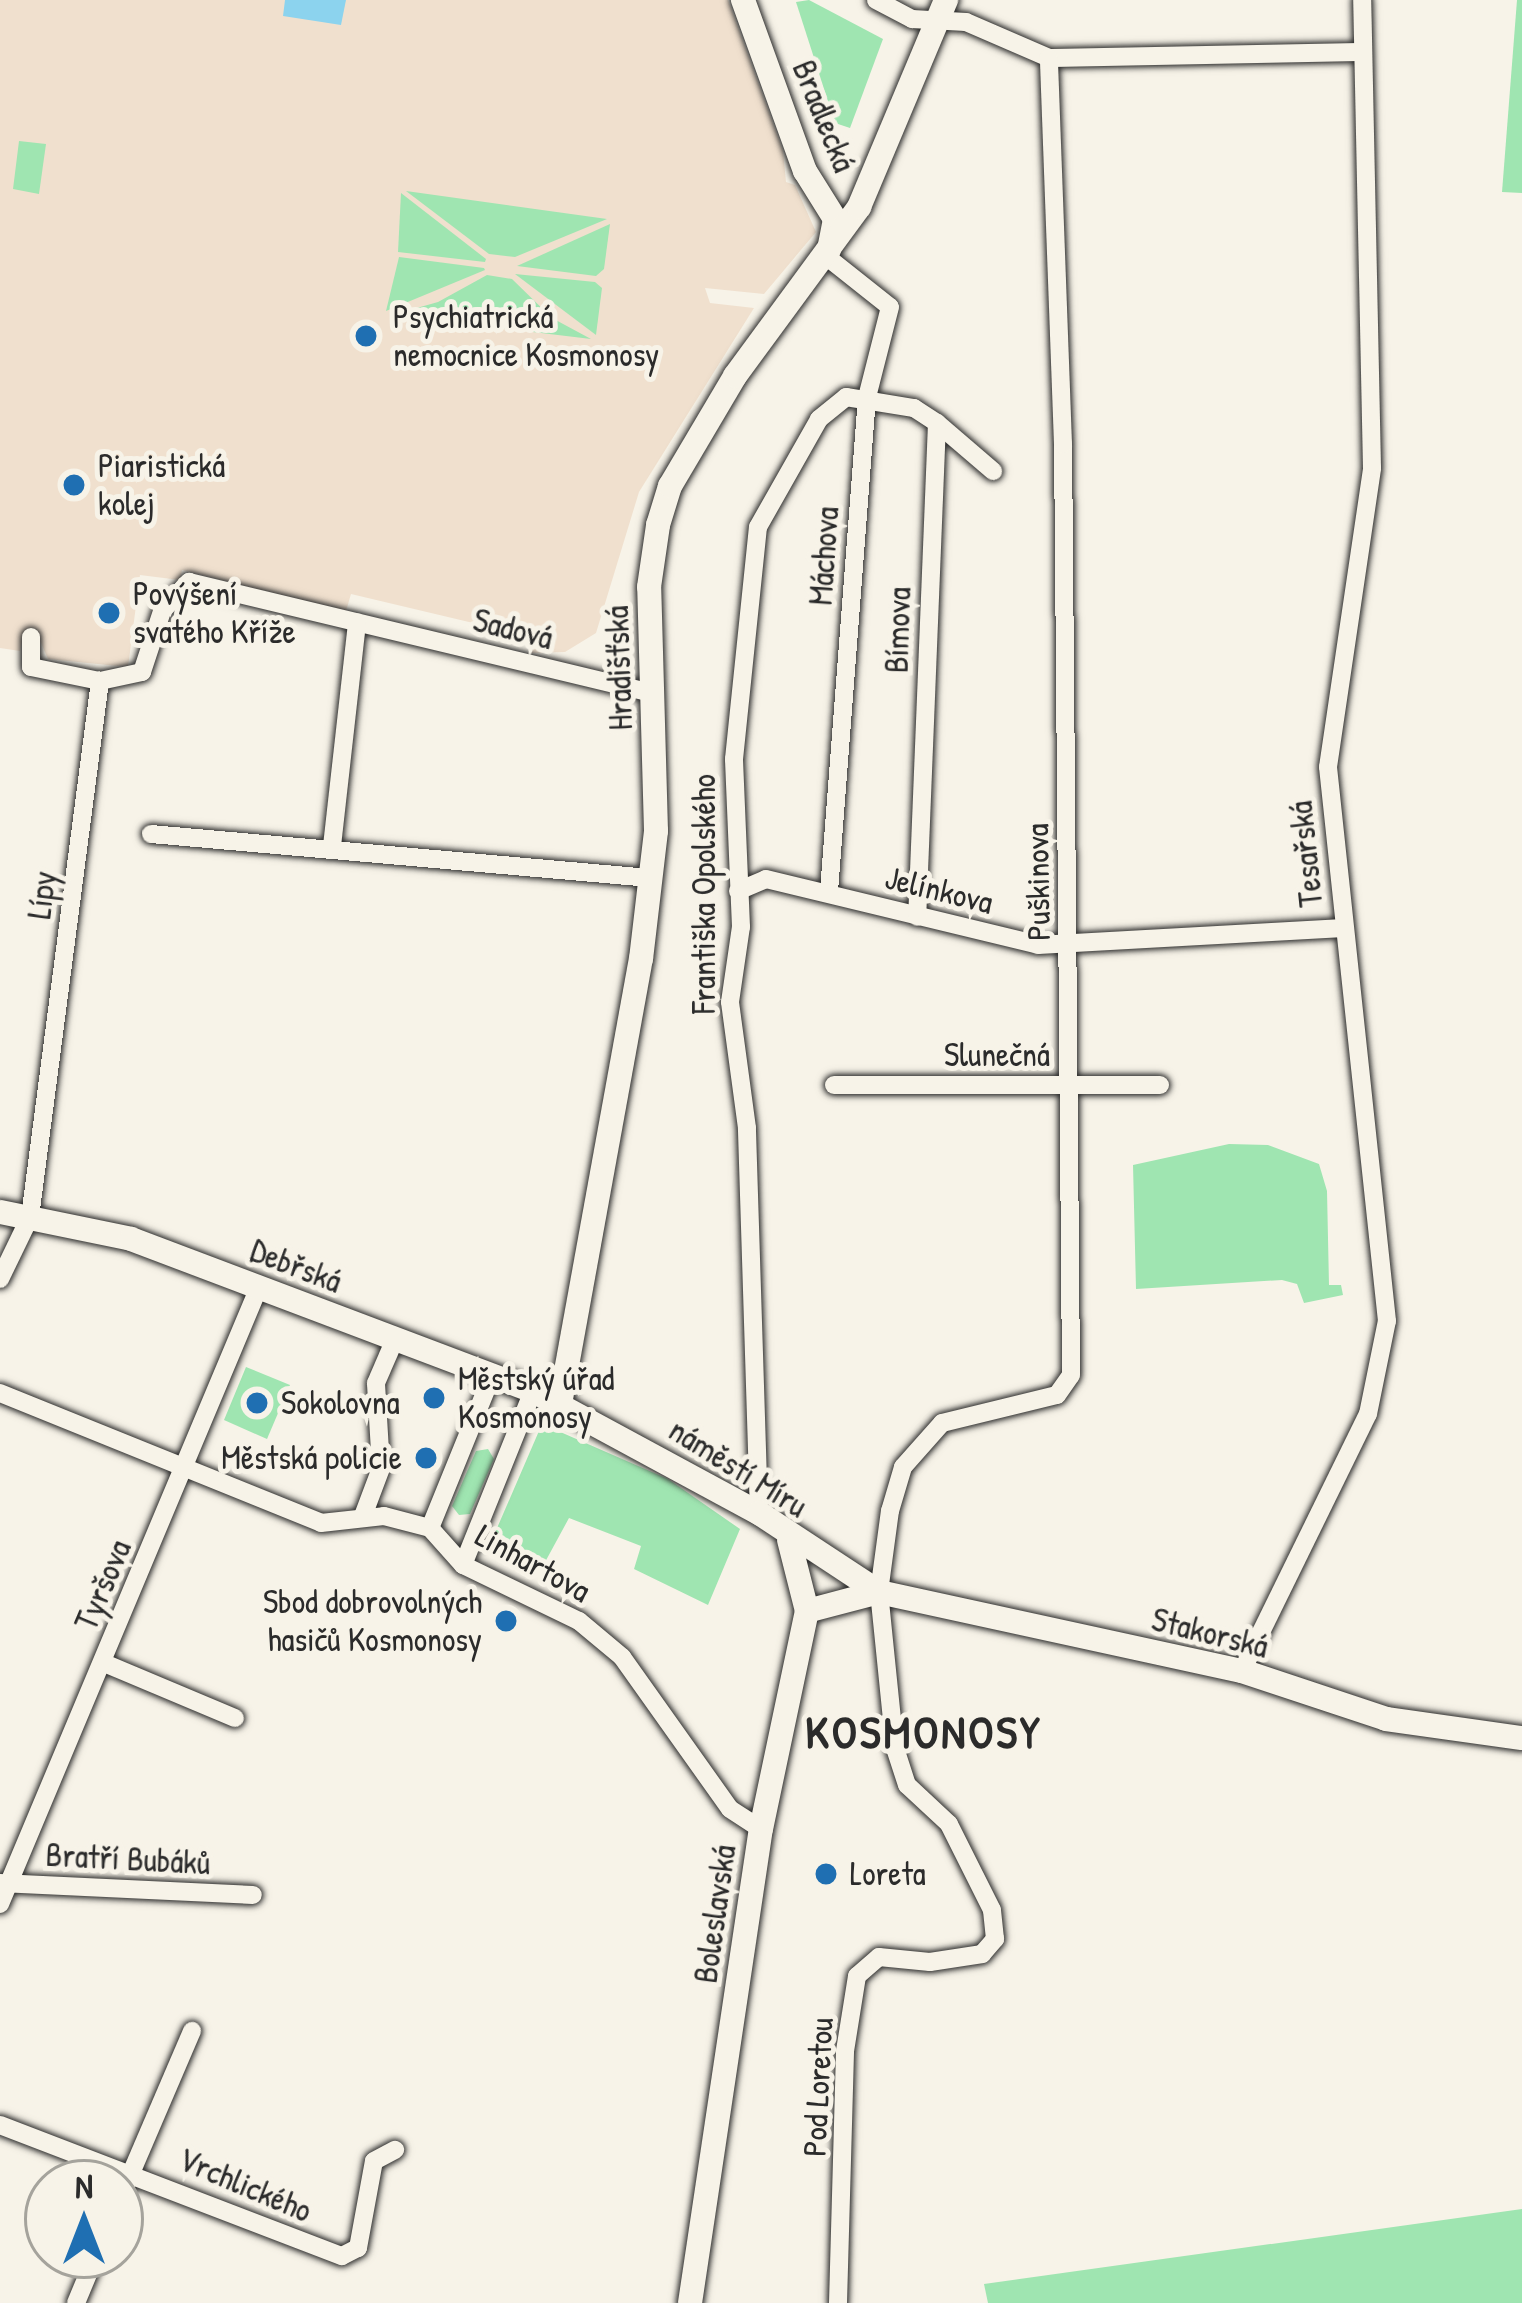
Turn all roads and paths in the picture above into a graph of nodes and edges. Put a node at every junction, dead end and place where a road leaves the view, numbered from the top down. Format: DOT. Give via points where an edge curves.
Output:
graph roads {
  1 [pos="743,0"];
  2 [pos="876,0"];
  3 [pos="1362,0"];
  4 [pos="942,10"];
  5 [pos="1363,52"];
  6 [pos="1049,58"];
  7 [pos="827,257"];
  8 [pos="867,397"];
  9 [pos="937,423"];
  10 [pos="993,471"];
  11 [pos="357,622"];
  12 [pos="31,637"];
  13 [pos="100,681"];
  14 [pos="656,694"];
  15 [pos="151,834"];
  16 [pos="332,846"];
  17 [pos="650,878"];
  18 [pos="829,891"];
  19 [pos="738,892"];
  20 [pos="917,917"];
  21 [pos="1344,928"];
  22 [pos="1069,947"];
  23 [pos="834,1085"];
  24 [pos="1073,1085"];
  25 [pos="1160,1085"];
  26 [pos="0,1213"];
  27 [pos="30,1217"];
  28 [pos="0,1279"];
  29 [pos="259,1287"];
  30 [pos="395,1339"];
  31 [pos="492,1375"];
  32 [pos="533,1390"];
  33 [pos="0,1393"];
  34 [pos="560,1404"];
  35 [pos="183,1469"];
  36 [pos="759,1513"];
  37 [pos="363,1516"];
  38 [pos="430,1528"];
  39 [pos="789,1540"];
  40 [pos="463,1565"];
  41 [pos="879,1592"];
  42 [pos="807,1611"];
  43 [pos="104,1663"];
  44 [pos="1242,1671"];
  45 [pos="235,1718"];
  46 [pos="1522,1738"];
  47 [pos="761,1829"];
  48 [pos="4,1883"];
  49 [pos="253,1895"];
  50 [pos="0,1904"];
  51 [pos="193,2032"];
  52 [pos="0,2125"];
  53 [pos="395,2150"];
  54 [pos="87,2159"];
  55 [pos="137,2159"];
  56 [pos="144,2181"];
  57 [pos="690,2303"];
  58 [pos="838,2303"];
  1 -- 7 [label="street, Bradlecká" via="805,171 835,219"];
  2 -- 4 [label="street" via="912,20"];
  3 -- 5 [label="street, Tesařská"];
  4 -- 6 [label="street"];
  4 -- 7 [label="street, Hradišťská" via="860,207"];
  5 -- 6 [label="street"];
  5 -- 21 [label="street, Tesařská" via="1372,468 1328,767"];
  6 -- 22 [label="street, Puškinova"];
  7 -- 8 [label="street, Máchova" via="890,307"];
  7 -- 14 [label="street, Hradišťská" via="735,376 670,486 649,587"];
  8 -- 9 [label="street" via="914,408"];
  8 -- 18 [label="street, Máchova"];
  8 -- 19 [label="street, Františka Opolského" via="845,397 819,418 758,527 734,759"];
  9 -- 10 [label="street"];
  9 -- 20 [label="street, Bímova"];
  11 -- 13 [label="street, Sadová" via="189,582 162,611 142,672"];
  11 -- 14 [label="street, Sadová"];
  11 -- 16 [label="street"];
  12 -- 13 [label="street" via="31,667"];
  13 -- 27 [label="street, Lípy"];
  14 -- 17 [label="street, Hradišťská"];
  15 -- 16 [label="street"];
  16 -- 17 [label="street"];
  17 -- 34 [label="street, Hradišťská"];
  18 -- 19 [label="street, Jelínkova" via="766,879"];
  18 -- 20 [label="street, Jelínkova"];
  19 -- 36 [label="street, Františka Opolského" via="730,1002 747,1128"];
  20 -- 22 [label="street, Jelínkova"];
  21 -- 22 [label="street, Jelínkova"];
  21 -- 44 [label="street, Tesařská" via="1387,1321 1368,1414"];
  22 -- 24 [label="street, Puškinova"];
  23 -- 24 [label="street, Slunečná"];
  24 -- 25 [label="street, Slunečná"];
  24 -- 41 [label="street, Puškinova" via="1068,1386 942,1424 921,1442 890,1511"];
  26 -- 27 [label="street, Debřská"];
  27 -- 28 [label="street, Lípy"];
  27 -- 29 [label="street, Debřská" via="131,1239"];
  29 -- 30 [label="street, Debřská"];
  29 -- 35 [label="street, Tyršova"];
  30 -- 31 [label="street, Debřská"];
  30 -- 37 [label="street" via="376,1383 381,1468"];
  31 -- 32 [label="street, Debřská"];
  31 -- 38 [label="street"];
  32 -- 34 [label="street, Debřská"];
  32 -- 40 [label="street"];
  33 -- 35 [label="street, Linhartova"];
  34 -- 36 [label="street, náměstí Míru"];
  35 -- 37 [label="street, Linhartova" via="320,1523"];
  35 -- 43 [label="street, Tyršova"];
  36 -- 39 [label="street, náměstí Míru"];
  37 -- 38 [label="street, Linhartova"];
  38 -- 40 [label="street, Linhartova"];
  39 -- 41 [label="street, náměstí Míru"];
  39 -- 42 [label="street, Boleslavská"];
  40 -- 47 [label="street, Linhartova" via="579,1622 622,1657 730,1809"];
  41 -- 42 [label="street"];
  41 -- 44 [label="street, Stakorská"];
  41 -- 58 [label="street, Pod Loretou" via="895,1749 921,1804 949,1824 992,1910 995,1940 982,1954 930,1962 879,1957 857,1976 845,2051"];
  42 -- 47 [label="street, Boleslavská"];
  43 -- 45 [label="street"];
  43 -- 48 [label="street, Tyršova"];
  44 -- 46 [label="street, Stakorská" via="1386,1719"];
  47 -- 57 [label="street, Boleslavská"];
  48 -- 49 [label="street, Bratří Bubáků"];
  48 -- 50 [label="street, Tyršova"];
  51 -- 55 [label="street"];
  52 -- 54 [label="street, Vrchlického"];
  53 -- 56 [label="street, Vrchlického" via="374,2161 358,2248 349,2257"];
}
